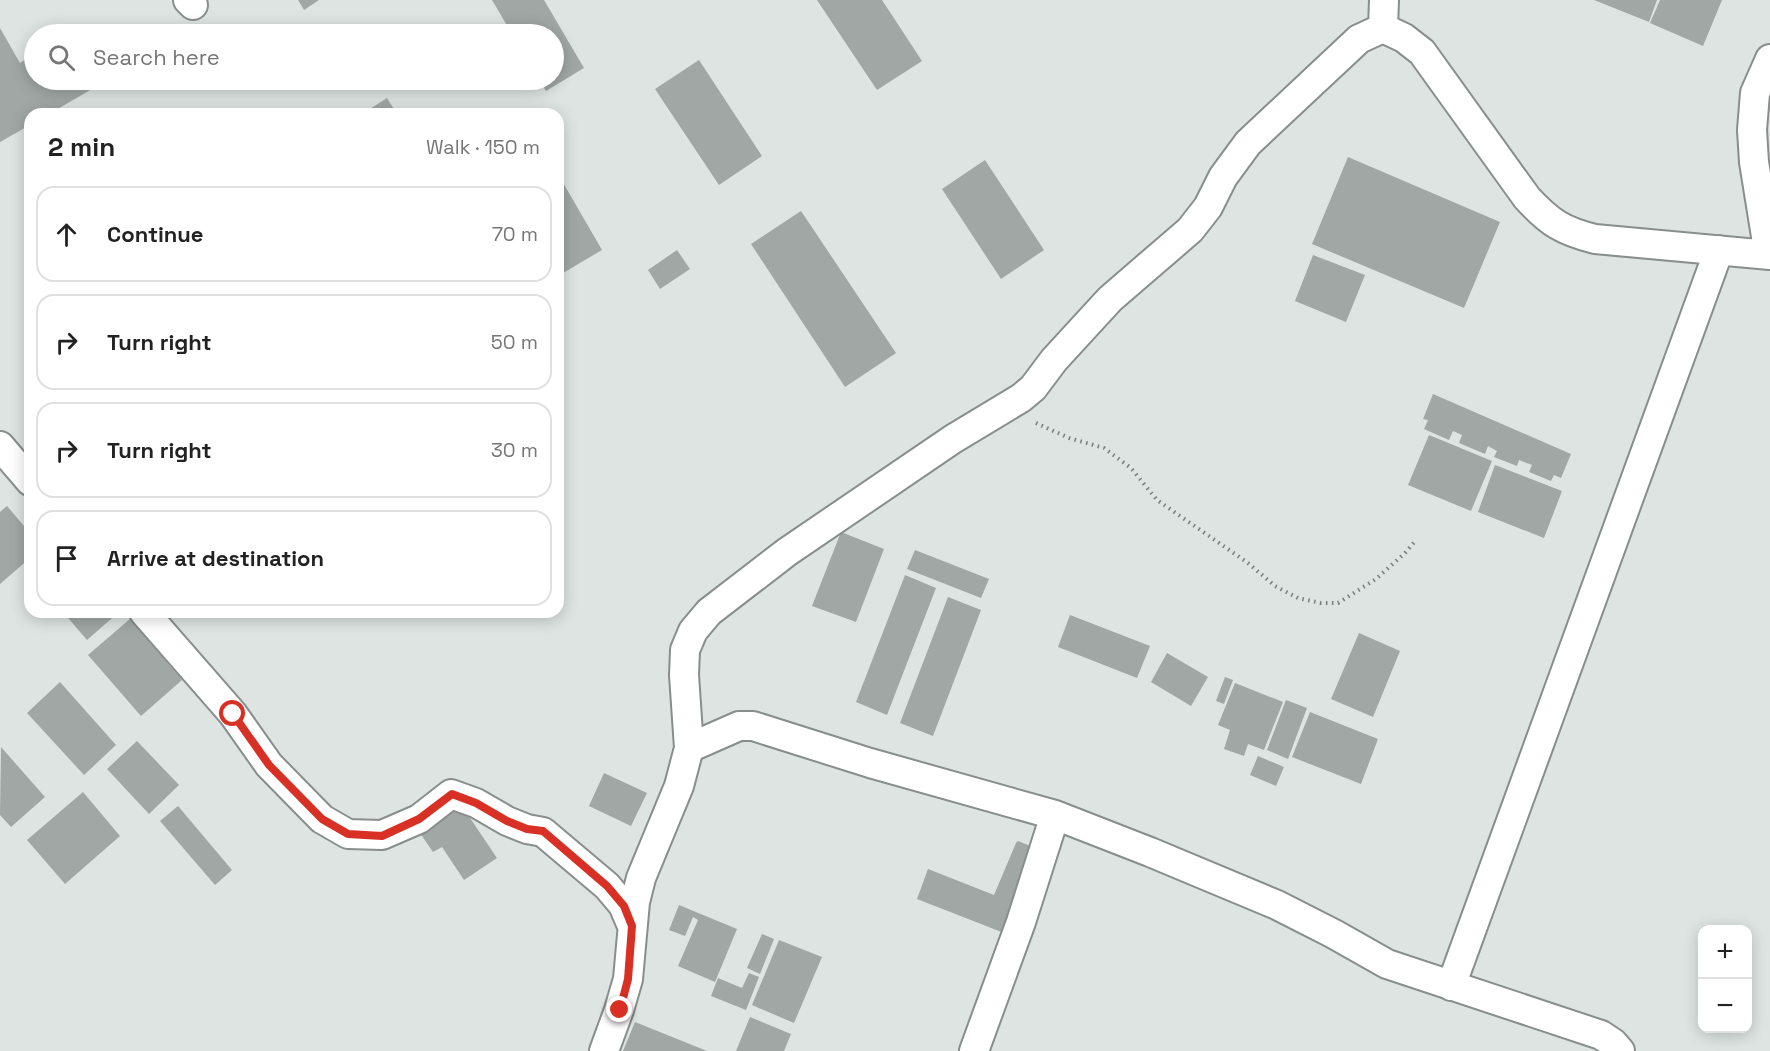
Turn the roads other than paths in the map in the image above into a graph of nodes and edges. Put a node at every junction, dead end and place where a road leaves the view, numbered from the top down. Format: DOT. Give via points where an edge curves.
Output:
graph roads {
  1 [pos="1384,0"];
  2 [pos="1383,28"];
  3 [pos="1770,59"];
  4 [pos="1719,250"];
  5 [pos="1769,255"];
  6 [pos="0,446"];
  7 [pos="24,474"];
  8 [pos="149,618"];
  9 [pos="689,748"];
  10 [pos="1055,815"];
  11 [pos="632,926"];
  12 [pos="1451,986"];
  13 [pos="604,1051"];
  14 [pos="974,1051"];
  15 [pos="1620,1051"];
  1 -- 2 [label="street"];
  2 -- 4 [label="street" via="1422,52 1527,198 1552,222 1569,233 1595,239"];
  2 -- 9 [label="street" via="1359,39 1248,143 1190,231 1110,299 1021,399 953,439 709,612 693,631 685,650"];
  3 -- 5 [label="street" via="1755,93 1752,130"];
  4 -- 5 [label="street"];
  4 -- 12 [label="street"];
  6 -- 7 [label="street"];
  8 -- 11 [label="street" via="233,714 269,765 322,819 348,834 382,836 419,819 452,794 517,825 543,831 607,886 624,906"];
  9 -- 10 [label="street" via="739,726 753,726 870,764"];
  9 -- 11 [label="street" via="679,786 641,878"];
  10 -- 12 [label="street" via="1277,905 1387,964"];
  10 -- 14 [label="street"];
  11 -- 13 [label="street" via="628,979"];
  12 -- 15 [label="street" via="1601,1035"];
}
